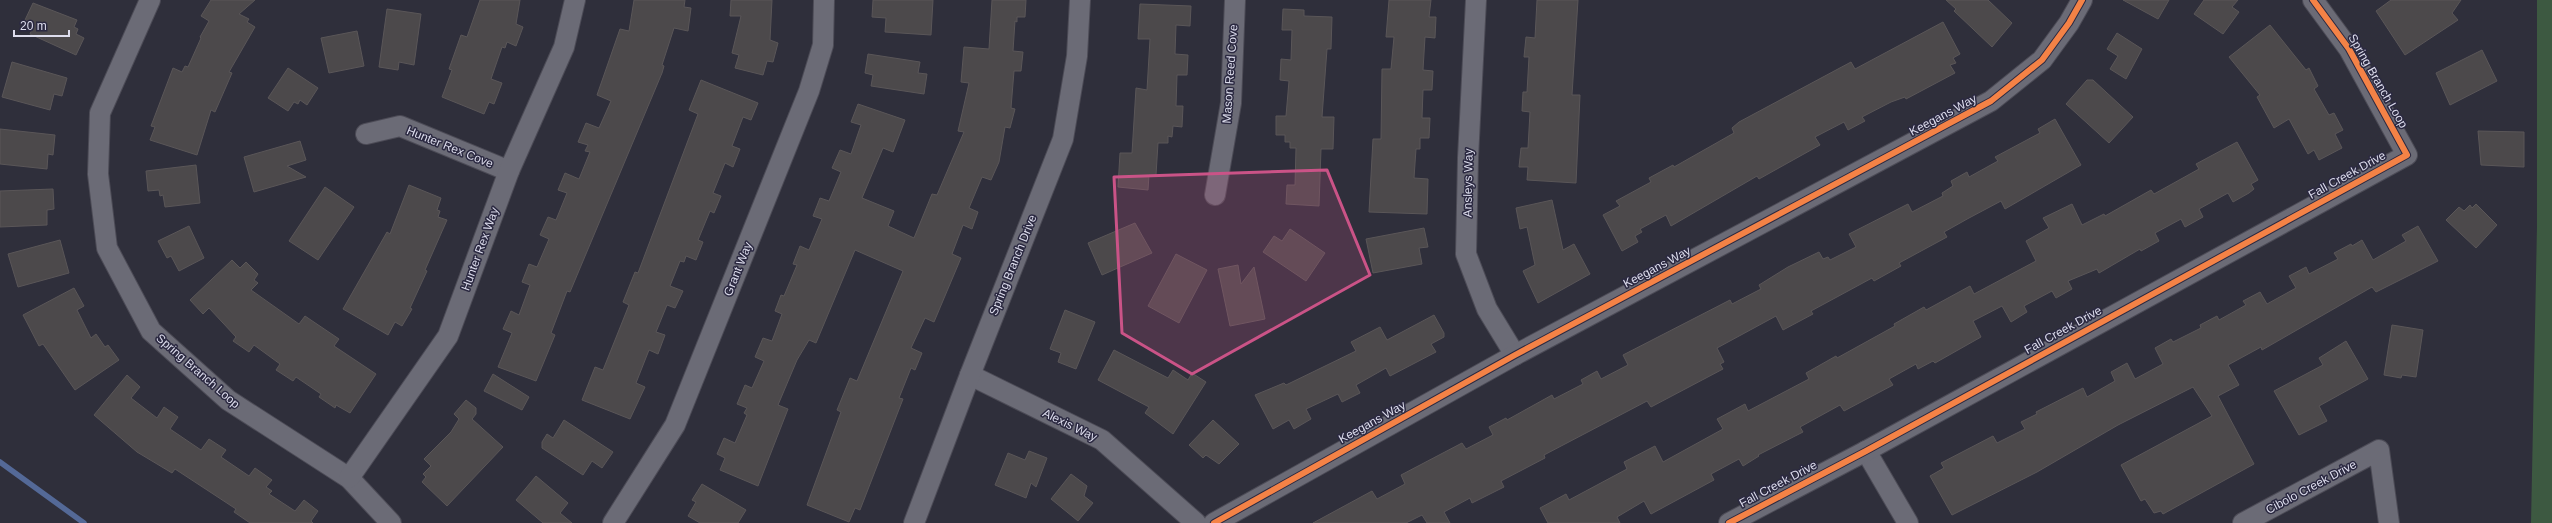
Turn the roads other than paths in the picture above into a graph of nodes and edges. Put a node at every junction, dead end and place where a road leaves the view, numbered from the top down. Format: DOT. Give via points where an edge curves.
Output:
graph roads {
  1 [pos="150,0"];
  2 [pos="575,0"];
  3 [pos="824,0"];
  4 [pos="1080,0"];
  5 [pos="1235,0"];
  6 [pos="1476,0"];
  7 [pos="2082,0"];
  8 [pos="2313,0"];
  9 [pos="366,134"];
  10 [pos="2407,155"];
  11 [pos="509,171"];
  12 [pos="1215,195"];
  13 [pos="1515,355"];
  14 [pos="970,375"];
  15 [pos="1866,451"];
  16 [pos="349,478"];
  17 [pos="392,523"];
  18 [pos="613,523"];
  19 [pos="914,523"];
  20 [pos="1196,523"];
  21 [pos="1214,523"];
  22 [pos="1729,523"];
  23 [pos="1908,523"];
  24 [pos="2243,523"];
  25 [pos="2389,523"];
  1 -- 16 [label="street, Spring Branch Loop" via="100,113 98,174 107,248 151,331 228,400"];
  2 -- 11 [label="street, Hunter Rex Way" via="564,46"];
  3 -- 18 [label="street, Grant Way" via="823,45 809,91 675,425"];
  4 -- 14 [label="street, Spring Branch Drive" via="1077,56 1063,139"];
  5 -- 12 [label="street, Mason Reed Cove" via="1231,103"];
  6 -- 13 [label="street, Ansleys Way" via="1466,254 1487,309"];
  7 -- 13 [label="street, Keegans Way" via="2042,60 1991,101"];
  8 -- 10 [label="street, Spring Branch Loop" via="2350,50"];
  9 -- 11 [label="street, Hunter Rex Cove" via="400,126"];
  10 -- 15 [label="street, Fall Creek Drive"];
  11 -- 16 [label="street, Hunter Rex Way" via="448,336"];
  13 -- 21 [label="street, Keegans Way"];
  14 -- 19 [label="street, Spring Branch Drive"];
  14 -- 20 [label="street, Alexis Way" via="1102,440"];
  15 -- 22 [label="street, Fall Creek Drive"];
  15 -- 23 [label="street"];
  16 -- 17 [label="street, Spring Branch Loop"];
  24 -- 25 [label="street, Cibolo Creek Drive" via="2379,450"];
}
